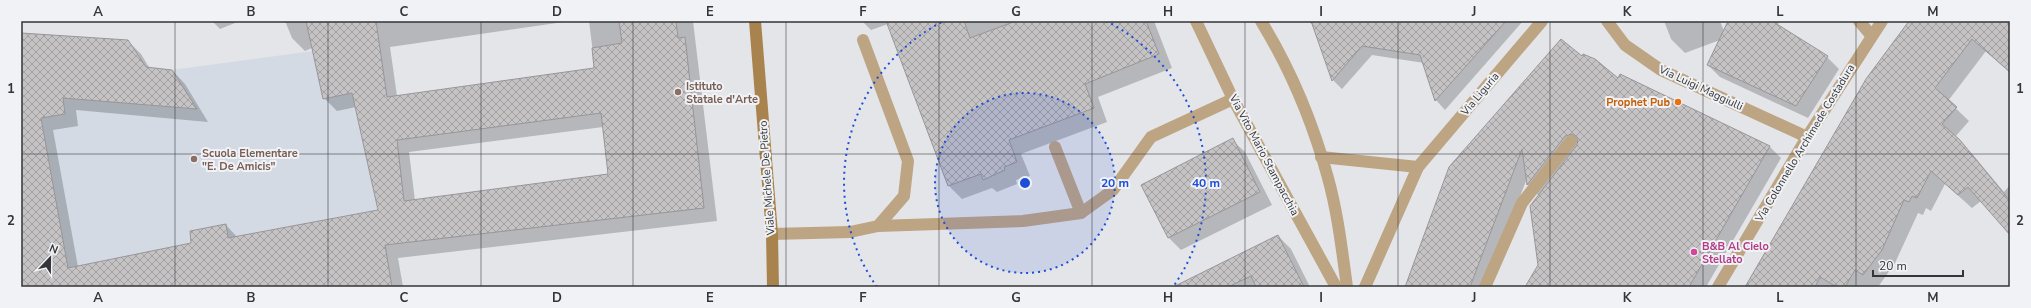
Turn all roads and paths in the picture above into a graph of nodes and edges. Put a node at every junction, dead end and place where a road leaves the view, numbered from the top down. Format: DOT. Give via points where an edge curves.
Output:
graph roads {
  1 [pos="755,21"];
  2 [pos="1196,21"];
  3 [pos="1261,21"];
  4 [pos="1542,21"];
  5 [pos="1607,21"];
  6 [pos="1859,21"];
  7 [pos="1882,21"];
  8 [pos="1871,35"];
  9 [pos="863,40"];
  10 [pos="1233,99"];
  11 [pos="1807,137"];
  12 [pos="1571,141"];
  13 [pos="1055,147"];
  14 [pos="1321,157"];
  15 [pos="1418,167"];
  16 [pos="1081,212"];
  17 [pos="878,226"];
  18 [pos="772,234"];
  19 [pos="773,287"];
  20 [pos="1336,287"];
  21 [pos="1348,287"];
  22 [pos="1365,287"];
  23 [pos="1485,287"];
  24 [pos="1718,287"];
  1 -- 18 [label="street, Viale Michele De Pietro"];
  2 -- 10 [label="street, Via Vito Mario Stampacchia"];
  3 -- 14 [label="street" via="1283,57"];
  4 -- 15 [label="street, Via Liguria"];
  5 -- 11 [label="street, Via Luigi Maggiulli" via="1625,45 1661,70"];
  6 -- 8 [label="street"];
  7 -- 8 [label="street, Via Colonnello Archimede Costadura"];
  8 -- 11 [label="street, Via Colonnello Archimede Costadura"];
  9 -- 17 [label="street" via="908,161 904,196"];
  10 -- 16 [label="street" via="1151,137 1113,190"];
  10 -- 20 [label="street, Via Vito Mario Stampacchia"];
  11 -- 24 [label="street, Via Colonnello Archimede Costadura"];
  12 -- 23 [label="street" via="1522,202"];
  13 -- 16 [label="street"];
  14 -- 15 [label="street"];
  14 -- 21 [label="street" via="1328,179"];
  15 -- 22 [label="street, Via Liguria"];
  16 -- 17 [label="street" via="1022,221"];
  17 -- 18 [label="street" via="850,232"];
  18 -- 19 [label="street, Viale Michele De Pietro"];
}
